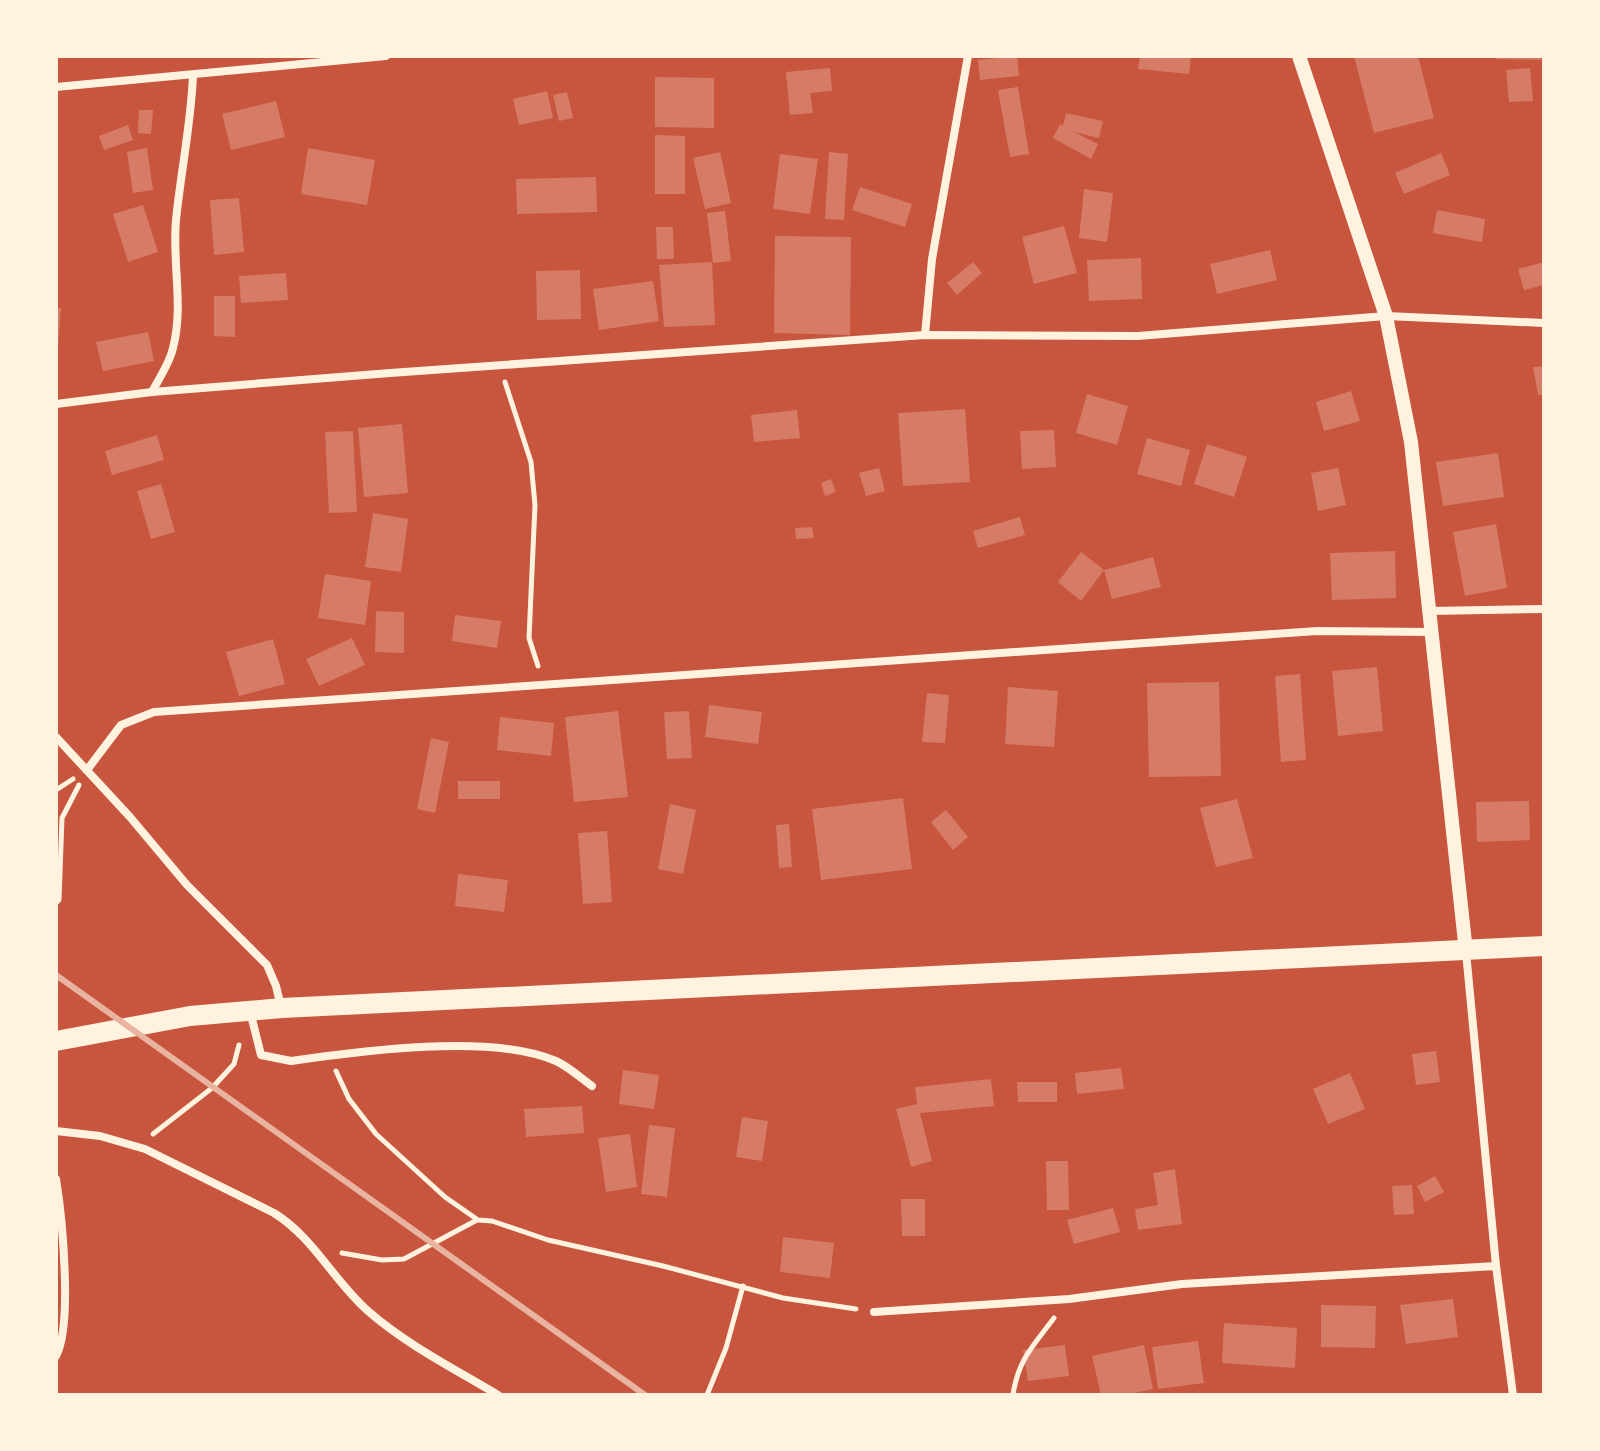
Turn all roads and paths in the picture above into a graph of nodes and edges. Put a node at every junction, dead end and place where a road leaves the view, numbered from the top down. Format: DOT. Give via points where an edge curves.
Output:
graph roads {
  1 [pos="386,56"];
  2 [pos="968,56"];
  3 [pos="1299,56"];
  4 [pos="193,75"];
  5 [pos="56,87"];
  6 [pos="1386,316"];
  7 [pos="1544,323"];
  8 [pos="925,335"];
  9 [pos="501,365"];
  10 [pos="152,392"];
  11 [pos="56,404"];
  12 [pos="1544,609"];
  13 [pos="1429,611"];
  14 [pos="1432,632"];
  15 [pos="545,686"];
  16 [pos="56,737"];
  17 [pos="87,770"];
  18 [pos="56,903"];
  19 [pos="1544,946"];
  20 [pos="1466,952"];
  21 [pos="282,1008"];
  22 [pos="250,1010"];
  23 [pos="56,1041"];
  24 [pos="331,1055"];
  25 [pos="592,1086"];
  26 [pos="56,1131"];
  27 [pos="137,1146"];
  28 [pos="56,1179"];
  29 [pos="478,1220"];
  30 [pos="308,1239"];
  31 [pos="1496,1266"];
  32 [pos="743,1286"];
  33 [pos="1069,1299"];
  34 [pos="874,1312"];
  35 [pos="56,1356"];
  36 [pos="498,1395"];
  37 [pos="707,1395"];
  38 [pos="1013,1395"];
  39 [pos="1513,1395"];
  1 -- 4 [label="street"];
  2 -- 8 [label="street" via="932,259"];
  3 -- 6 [label="street"];
  4 -- 5 [label="street"];
  4 -- 10 [label="street" via="176,224 178,312 173,350"];
  6 -- 7 [label="street"];
  6 -- 8 [label="street" via="1138,336"];
  6 -- 13 [label="street" via="1411,442"];
  8 -- 9 [label="street"];
  9 -- 10 [label="street"];
  9 -- 15 [label="path" via="531,462 535,505 529,638"];
  10 -- 11 [label="street"];
  12 -- 13 [label="street"];
  13 -- 14 [label="street"];
  14 -- 15 [label="street" via="1317,631"];
  14 -- 20 [label="street"];
  15 -- 17 [label="street" via="154,712 121,725"];
  16 -- 17 [label="street"];
  17 -- 18 [label="path" via="62,818"];
  17 -- 21 [label="street" via="196,896 267,965"];
  19 -- 20 [label="main road"];
  20 -- 21 [label="main road"];
  20 -- 31 [label="street"];
  21 -- 22 [label="main road"];
  22 -- 23 [label="main road"];
  22 -- 24 [label="street" via="261,1055 291,1061"];
  22 -- 27 [label="path" via="234,1064 212,1088"];
  24 -- 25 [label="street" via="448,1046 518,1049 557,1062"];
  24 -- 29 [label="path" via="349,1099 376,1134"];
  26 -- 27 [label="street"];
  27 -- 30 [label="street" via="274,1213"];
  28 -- 35 [label="street" via="65,1256"];
  29 -- 30 [label="path" via="404,1259 347,1255"];
  29 -- 32 [label="path"];
  30 -- 36 [label="street" via="367,1310"];
  31 -- 33 [label="street" via="1197,1283"];
  31 -- 39 [label="street"];
  32 -- 34 [label="path"];
  32 -- 37 [label="path"];
  33 -- 34 [label="street"];
  33 -- 38 [label="path" via="1022,1358"];
}
